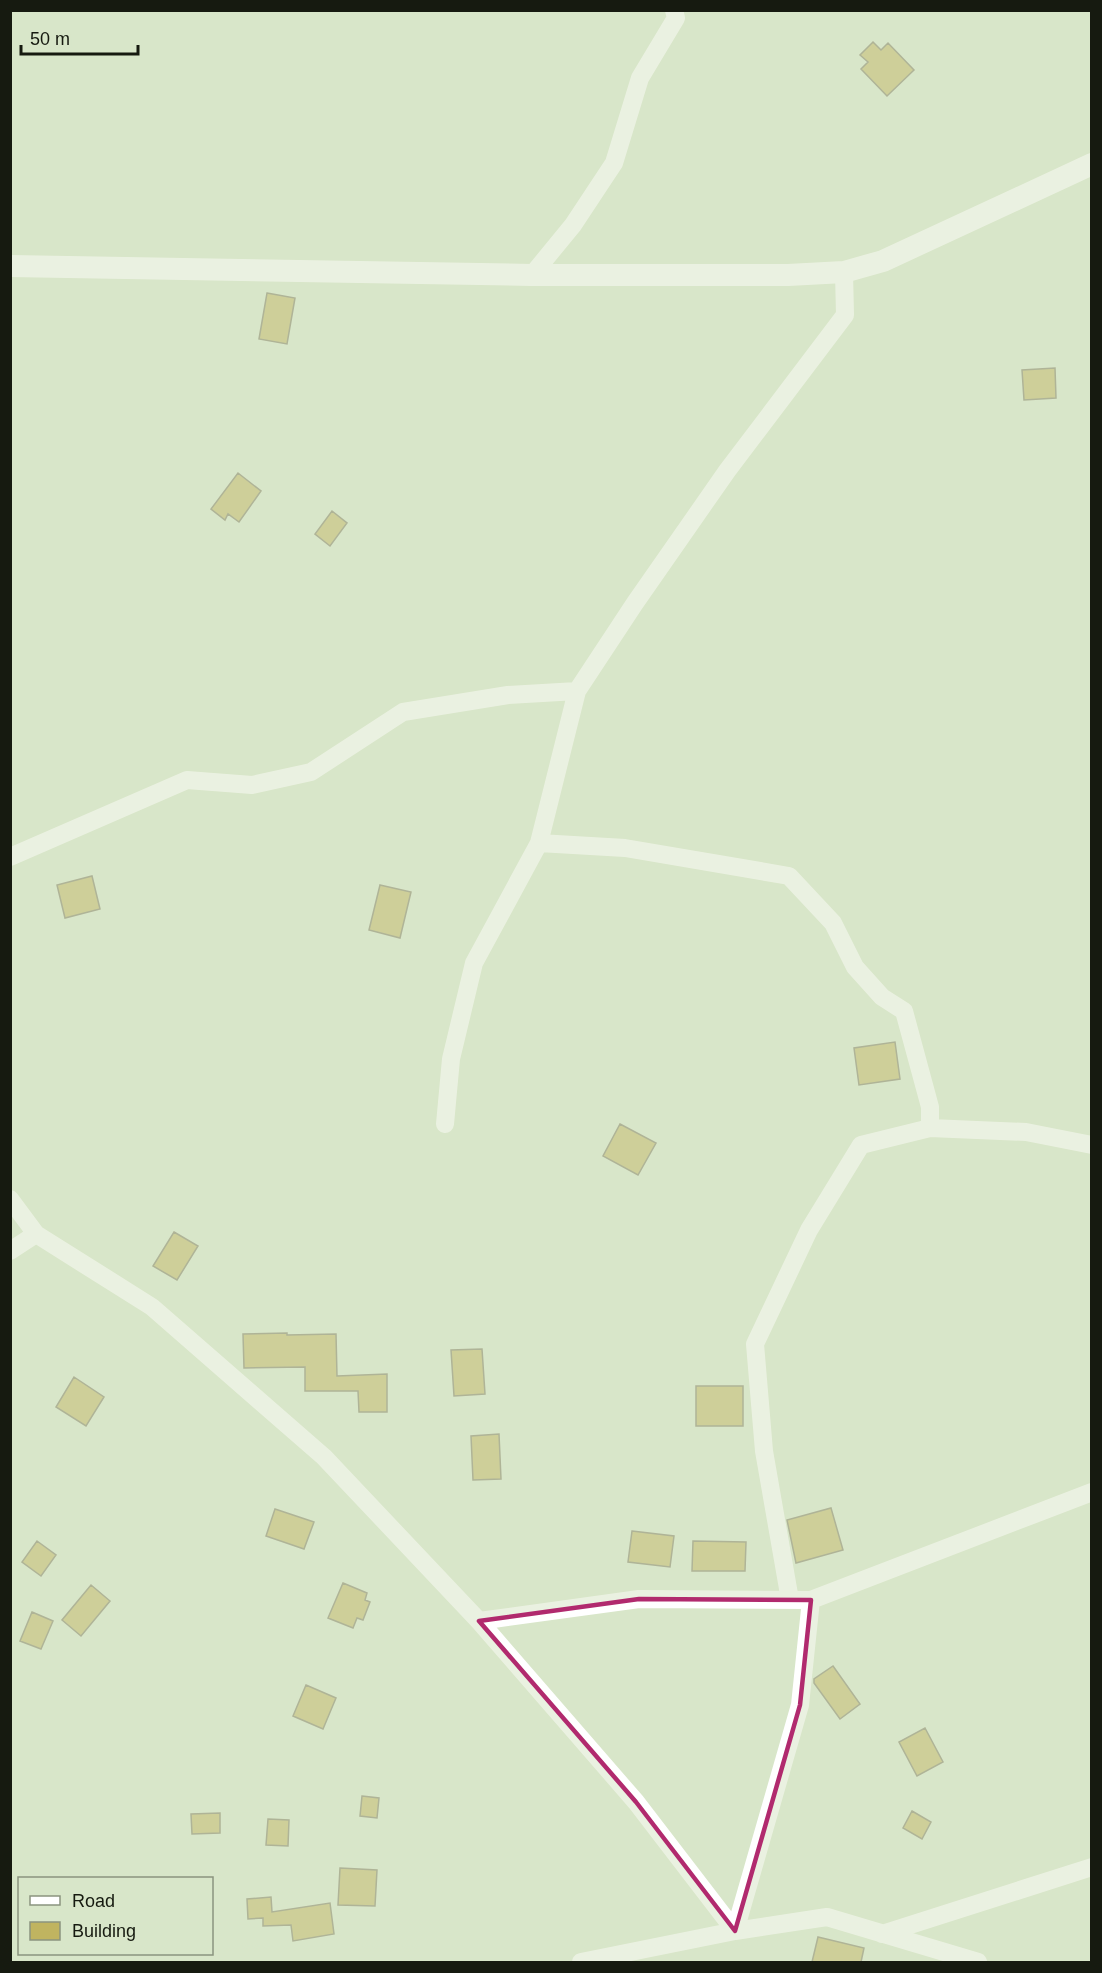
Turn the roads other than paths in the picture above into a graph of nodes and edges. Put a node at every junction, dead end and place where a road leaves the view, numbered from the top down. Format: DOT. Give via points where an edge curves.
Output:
graph roads {
  1 [pos="674,10"];
  2 [pos="1092,164"];
  3 [pos="10,266"];
  4 [pos="844,272"];
  5 [pos="532,275"];
  6 [pos="577,691"];
  7 [pos="539,843"];
  8 [pos="10,857"];
  9 [pos="445,1124"];
  10 [pos="930,1128"];
  11 [pos="1092,1145"];
  12 [pos="10,1199"];
  13 [pos="36,1234"];
  14 [pos="10,1251"];
  15 [pos="1092,1491"];
  16 [pos="790,1600"];
  17 [pos="811,1600"];
  18 [pos="479,1621"];
  19 [pos="1092,1867"];
  20 [pos="735,1931"];
  21 [pos="882,1934"];
  22 [pos="581,1962"];
  23 [pos="978,1962"];
  1 -- 5 [label="street" via="676,18 640,78 614,164 573,225"];
  2 -- 4 [label="main road" via="882,261"];
  3 -- 5 [label="main road"];
  4 -- 5 [label="main road"];
  4 -- 6 [label="street" via="845,315 727,471"];
  6 -- 7 [label="street"];
  6 -- 8 [label="street" via="508,695 403,712 311,772 252,785 188,780"];
  7 -- 9 [label="street" via="474,963 451,1059"];
  7 -- 10 [label="street" via="625,848 789,876 833,923 855,967 882,997 904,1011 930,1107"];
  10 -- 11 [label="street" via="1026,1132"];
  10 -- 16 [label="street" via="861,1145 809,1230 755,1344 764,1451"];
  12 -- 13 [label="street"];
  13 -- 14 [label="street"];
  13 -- 18 [label="street" via="152,1307 315,1450"];
  15 -- 17 [label="street"];
  16 -- 17 [label="street"];
  16 -- 18 [label="street" via="639,1599"];
  17 -- 20 [label="street" via="800,1705"];
  18 -- 20 [label="street" via="636,1802"];
  19 -- 21 [label="street"];
  20 -- 21 [label="street" via="827,1917"];
  20 -- 22 [label="street"];
  21 -- 23 [label="street"];
}
